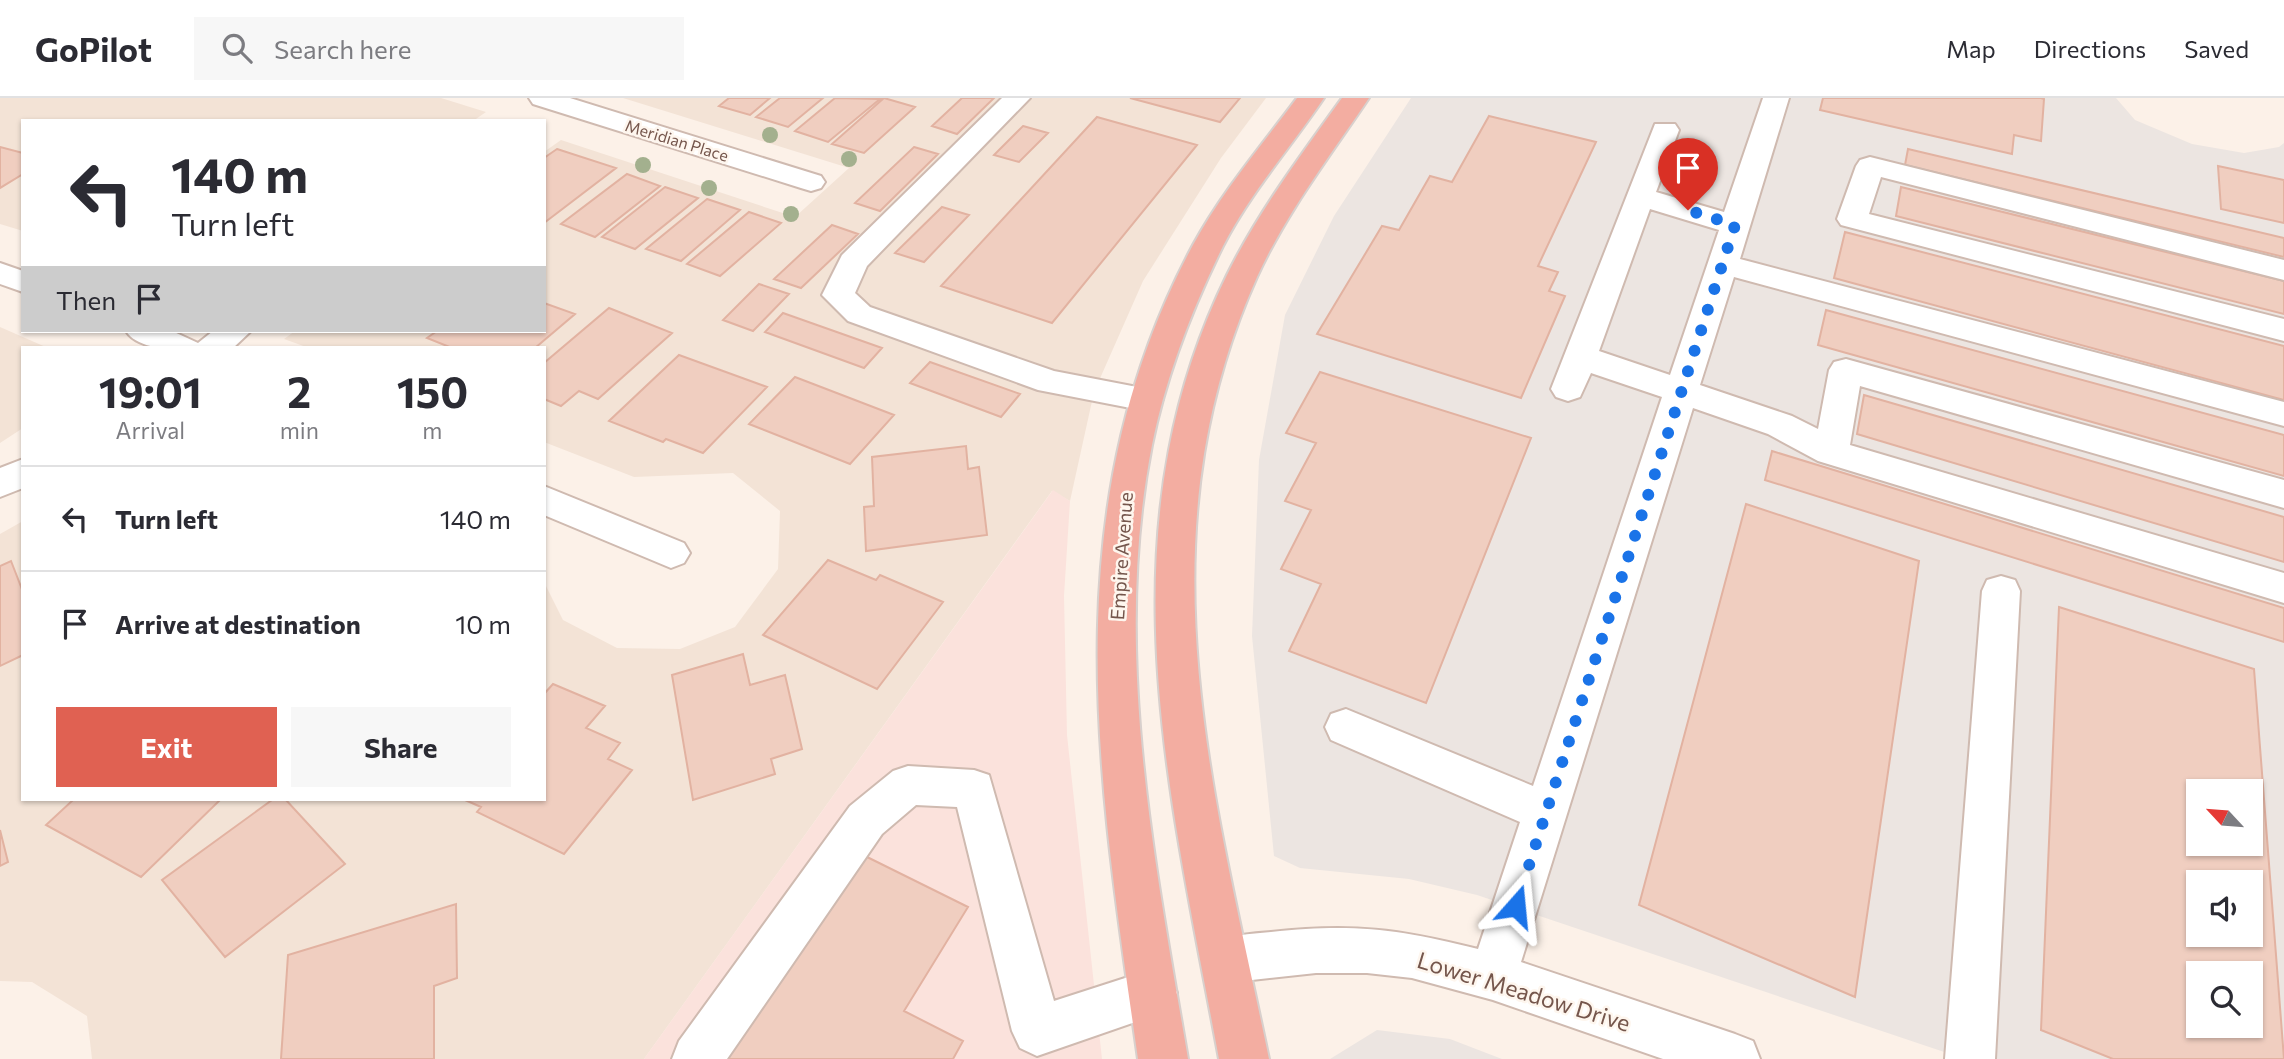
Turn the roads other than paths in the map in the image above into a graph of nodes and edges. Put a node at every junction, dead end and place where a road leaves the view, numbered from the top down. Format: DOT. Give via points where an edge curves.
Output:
graph roads {
  1 [pos="1017,98"];
  2 [pos="1311,98"];
  3 [pos="1356,98"];
  4 [pos="1776,98"];
  5 [pos="551,99"];
  6 [pos="528,119"];
  7 [pos="1665,130"];
  8 [pos="811,182"];
  9 [pos="1640,196"];
  10 [pos="1735,225"];
  11 [pos="1722,264"];
  12 [pos="2284,270"];
  13 [pos="0,272"];
  14 [pos="21,281"];
  15 [pos="2284,330"];
  16 [pos="147,333"];
  17 [pos="232,333"];
  18 [pos="179,346"];
  19 [pos="214,346"];
  20 [pos="1580,357"];
  21 [pos="1568,389"];
  22 [pos="1682,392"];
  23 [pos="1146,399"];
  24 [pos="2284,414"];
  25 [pos="1831,452"];
  26 [pos="21,473"];
  27 [pos="0,484"];
  28 [pos="2284,494"];
  29 [pos="546,501"];
  30 [pos="671,553"];
  31 [pos="2284,588"];
  32 [pos="2001,591"];
  33 [pos="1346,727"];
  34 [pos="1546,812"];
  35 [pos="1225,960"];
  36 [pos="1493,976"];
  37 [pos="1153,993"];
  38 [pos="1031,1045"];
  39 [pos="697,1059"];
  40 [pos="1163,1059"];
  41 [pos="1244,1059"];
  42 [pos="1735,1059"];
  43 [pos="1970,1059"];
  1 -- 23 [label="street" via="853,262 838,295 859,314 1050,382"];
  2 -- 23 [label="highway, Empire Avenue" via="1208,246 1168,331"];
  3 -- 35 [label="highway" via="1241,277 1203,384 1182,483 1175,619 1178,689 1183,742"];
  4 -- 10 [label="street"];
  5 -- 6 [label="street"];
  5 -- 8 [label="street, Meridian Place"];
  7 -- 9 [label="street"];
  9 -- 10 [label="street"];
  9 -- 20 [label="street"];
  10 -- 11 [label="street"];
  11 -- 22 [label="street"];
  11 -- 24 [label="street"];
  12 -- 15 [label="street" via="1870,166 1852,219"];
  13 -- 14 [label="street"];
  16 -- 18 [label="street"];
  17 -- 19 [label="street"];
  20 -- 21 [label="street"];
  20 -- 22 [label="street"];
  22 -- 25 [label="street" via="1780,425"];
  22 -- 34 [label="street"];
  23 -- 37 [label="highway, Empire Avenue" via="1127,478 1116,604 1115,700"];
  25 -- 28 [label="street" via="1846,370"];
  25 -- 31 [label="street"];
  26 -- 27 [label="street"];
  29 -- 30 [label="street"];
  32 -- 43 [label="street"];
  33 -- 34 [label="street"];
  34 -- 36 [label="street"];
  35 -- 36 [label="street, Lower Meadow Drive" via="1316,950 1367,950 1412,955"];
  35 -- 41 [label="highway"];
  36 -- 42 [label="street, Lower Meadow Drive"];
  37 -- 38 [label="street"];
  37 -- 40 [label="highway, Empire Avenue"];
  38 -- 39 [label="street" via="974,789 908,785 866,820"];
}
